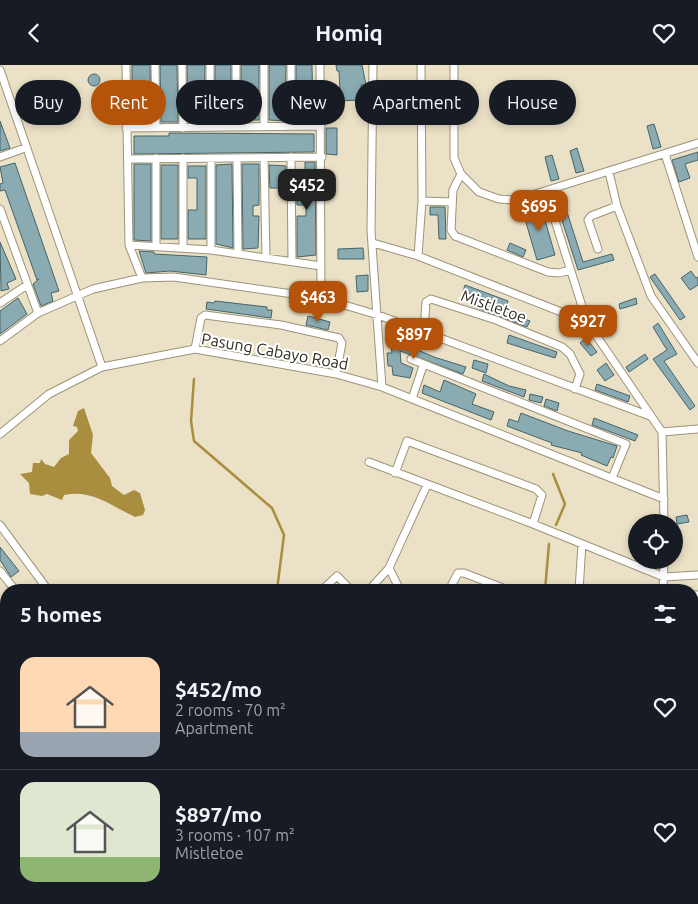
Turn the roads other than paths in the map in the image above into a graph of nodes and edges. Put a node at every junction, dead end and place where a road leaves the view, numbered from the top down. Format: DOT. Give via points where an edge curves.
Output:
graph roads {
  1 [pos="126,65"];
  2 [pos="155,65"];
  3 [pos="182,65"];
  4 [pos="210,65"];
  5 [pos="236,65"];
  6 [pos="264,65"];
  7 [pos="291,65"];
  8 [pos="320,65"];
  9 [pos="373,65"];
  10 [pos="421,65"];
  11 [pos="454,65"];
  12 [pos="0,70"];
  13 [pos="210,126"];
  14 [pos="264,126"];
  15 [pos="291,126"];
  16 [pos="321,126"];
  17 [pos="236,127"];
  18 [pos="126,128"];
  19 [pos="156,128"];
  20 [pos="183,128"];
  21 [pos="698,143"];
  22 [pos="26,147"];
  23 [pos="665,154"];
  24 [pos="0,157"];
  25 [pos="291,157"];
  26 [pos="322,157"];
  27 [pos="156,158"];
  28 [pos="183,158"];
  29 [pos="211,158"];
  30 [pos="237,158"];
  31 [pos="264,158"];
  32 [pos="128,159"];
  33 [pos="609,172"];
  34 [pos="461,174"];
  35 [pos="546,192"];
  36 [pos="422,201"];
  37 [pos="452,202"];
  38 [pos="617,205"];
  39 [pos="0,209"];
  40 [pos="373,243"];
  41 [pos="128,245"];
  42 [pos="156,245"];
  43 [pos="184,247"];
  44 [pos="598,249"];
  45 [pos="211,250"];
  46 [pos="238,254"];
  47 [pos="418,256"];
  48 [pos="266,257"];
  49 [pos="698,257"];
  50 [pos="292,261"];
  51 [pos="321,266"];
  52 [pos="570,270"];
  53 [pos="142,277"];
  54 [pos="27,285"];
  55 [pos="78,295"];
  56 [pos="321,298"];
  57 [pos="0,303"];
  58 [pos="38,313"];
  59 [pos="378,315"];
  60 [pos="587,322"];
  61 [pos="424,331"];
  62 [pos="0,341"];
  63 [pos="195,349"];
  64 [pos="411,359"];
  65 [pos="698,363"];
  66 [pos="424,366"];
  67 [pos="102,367"];
  68 [pos="336,374"];
  69 [pos="382,387"];
  70 [pos="575,389"];
  71 [pos="412,399"];
  72 [pos="650,416"];
  73 [pos="698,429"];
  74 [pos="662,432"];
  75 [pos="0,434"];
  76 [pos="369,462"];
  77 [pos="395,473"];
  78 [pos="612,478"];
  79 [pos="427,485"];
  80 [pos="664,499"];
  81 [pos="664,514"];
  82 [pos="533,524"];
  83 [pos="0,525"];
  84 [pos="582,544"];
  85 [pos="388,568"];
  86 [pos="664,569"];
  87 [pos="0,571"];
  88 [pos="698,575"];
  89 [pos="664,577"];
  90 [pos="10,584"];
  91 [pos="44,584"];
  92 [pos="328,584"];
  93 [pos="345,584"];
  94 [pos="373,584"];
  95 [pos="397,584"];
  96 [pos="452,584"];
  97 [pos="492,584"];
  98 [pos="579,584"];
  99 [pos="663,584"];
  1 -- 18 [label="street"];
  2 -- 19 [label="street"];
  3 -- 20 [label="street"];
  4 -- 13 [label="street"];
  5 -- 17 [label="street"];
  6 -- 14 [label="street"];
  7 -- 15 [label="street"];
  8 -- 16 [label="street"];
  9 -- 40 [label="street"];
  10 -- 36 [label="street"];
  11 -- 34 [label="street" via="454,158"];
  12 -- 22 [label="street"];
  13 -- 17 [label="street"];
  13 -- 20 [label="street"];
  14 -- 15 [label="street"];
  14 -- 17 [label="street"];
  15 -- 16 [label="street"];
  16 -- 26 [label="street"];
  18 -- 19 [label="street"];
  18 -- 32 [label="street"];
  19 -- 20 [label="street"];
  21 -- 23 [label="street"];
  22 -- 24 [label="street"];
  22 -- 55 [label="street"];
  23 -- 33 [label="street"];
  23 -- 49 [label="street"];
  25 -- 26 [label="street"];
  25 -- 31 [label="street"];
  25 -- 50 [label="street"];
  26 -- 51 [label="street"];
  27 -- 28 [label="street"];
  27 -- 32 [label="street"];
  27 -- 42 [label="street"];
  28 -- 29 [label="street"];
  28 -- 43 [label="street"];
  29 -- 30 [label="street"];
  29 -- 45 [label="street"];
  30 -- 31 [label="street"];
  30 -- 46 [label="street"];
  31 -- 48 [label="street"];
  32 -- 41 [label="street"];
  33 -- 35 [label="street"];
  33 -- 38 [label="street"];
  34 -- 35 [label="street" via="480,192 499,199 516,200"];
  34 -- 37 [label="street" via="453,185"];
  35 -- 52 [label="street"];
  36 -- 37 [label="street"];
  36 -- 47 [label="street"];
  37 -- 52 [label="street" via="451,229 455,236 548,272"];
  38 -- 44 [label="street" via="591,215 588,220"];
  38 -- 65 [label="street" via="651,296"];
  39 -- 54 [label="street"];
  40 -- 47 [label="street"];
  40 -- 59 [label="street"];
  41 -- 42 [label="street"];
  41 -- 53 [label="street"];
  42 -- 43 [label="street"];
  43 -- 45 [label="street"];
  45 -- 46 [label="street"];
  46 -- 48 [label="street"];
  47 -- 60 [label="street"];
  48 -- 50 [label="street"];
  50 -- 51 [label="street"];
  51 -- 56 [label="street"];
  52 -- 60 [label="street"];
  53 -- 55 [label="street"];
  53 -- 56 [label="street" via="174,277"];
  54 -- 57 [label="street"];
  54 -- 58 [label="street"];
  55 -- 58 [label="street"];
  55 -- 67 [label="street"];
  56 -- 59 [label="street"];
  58 -- 62 [label="street"];
  59 -- 61 [label="street"];
  59 -- 69 [label="street"];
  60 -- 72 [label="street"];
  61 -- 70 [label="street"];
  61 -- 70 [label="street, Mistletoe" via="426,302 431,299 496,321 562,347 570,354 580,374"];
  63 -- 67 [label="street, Pasung Cabayo Road"];
  63 -- 68 [label="street, Pasung Cabayo Road"];
  63 -- 68 [label="street" via="201,318 205,315 281,325 339,338 342,343"];
  64 -- 66 [label="street"];
  66 -- 71 [label="street"];
  66 -- 78 [label="street" via="626,444"];
  67 -- 75 [label="street, Pasung Cabayo Road" via="49,394"];
  68 -- 69 [label="street, Pasung Cabayo Road"];
  69 -- 71 [label="street, Pasung Cabayo Road"];
  70 -- 72 [label="street"];
  71 -- 78 [label="street, Pasung Cabayo Road"];
  72 -- 74 [label="street"];
  73 -- 74 [label="street"];
  74 -- 80 [label="street"];
  76 -- 77 [label="street"];
  77 -- 79 [label="street"];
  77 -- 82 [label="street" via="407,441 536,489 542,495"];
  78 -- 80 [label="street, Pasung Cabayo Road"];
  79 -- 82 [label="street"];
  79 -- 85 [label="street"];
  80 -- 81 [label="street"];
  82 -- 84 [label="street"];
  83 -- 91 [label="street"];
  84 -- 89 [label="street"];
  84 -- 98 [label="street"];
  85 -- 94 [label="street"];
  85 -- 95 [label="street"];
  86 -- 89 [label="street"];
  87 -- 90 [label="street"];
  88 -- 89 [label="street"];
  89 -- 99 [label="street"];
  92 -- 93 [label="street" via="337,576"];
  96 -- 97 [label="street" via="458,573"];
}
